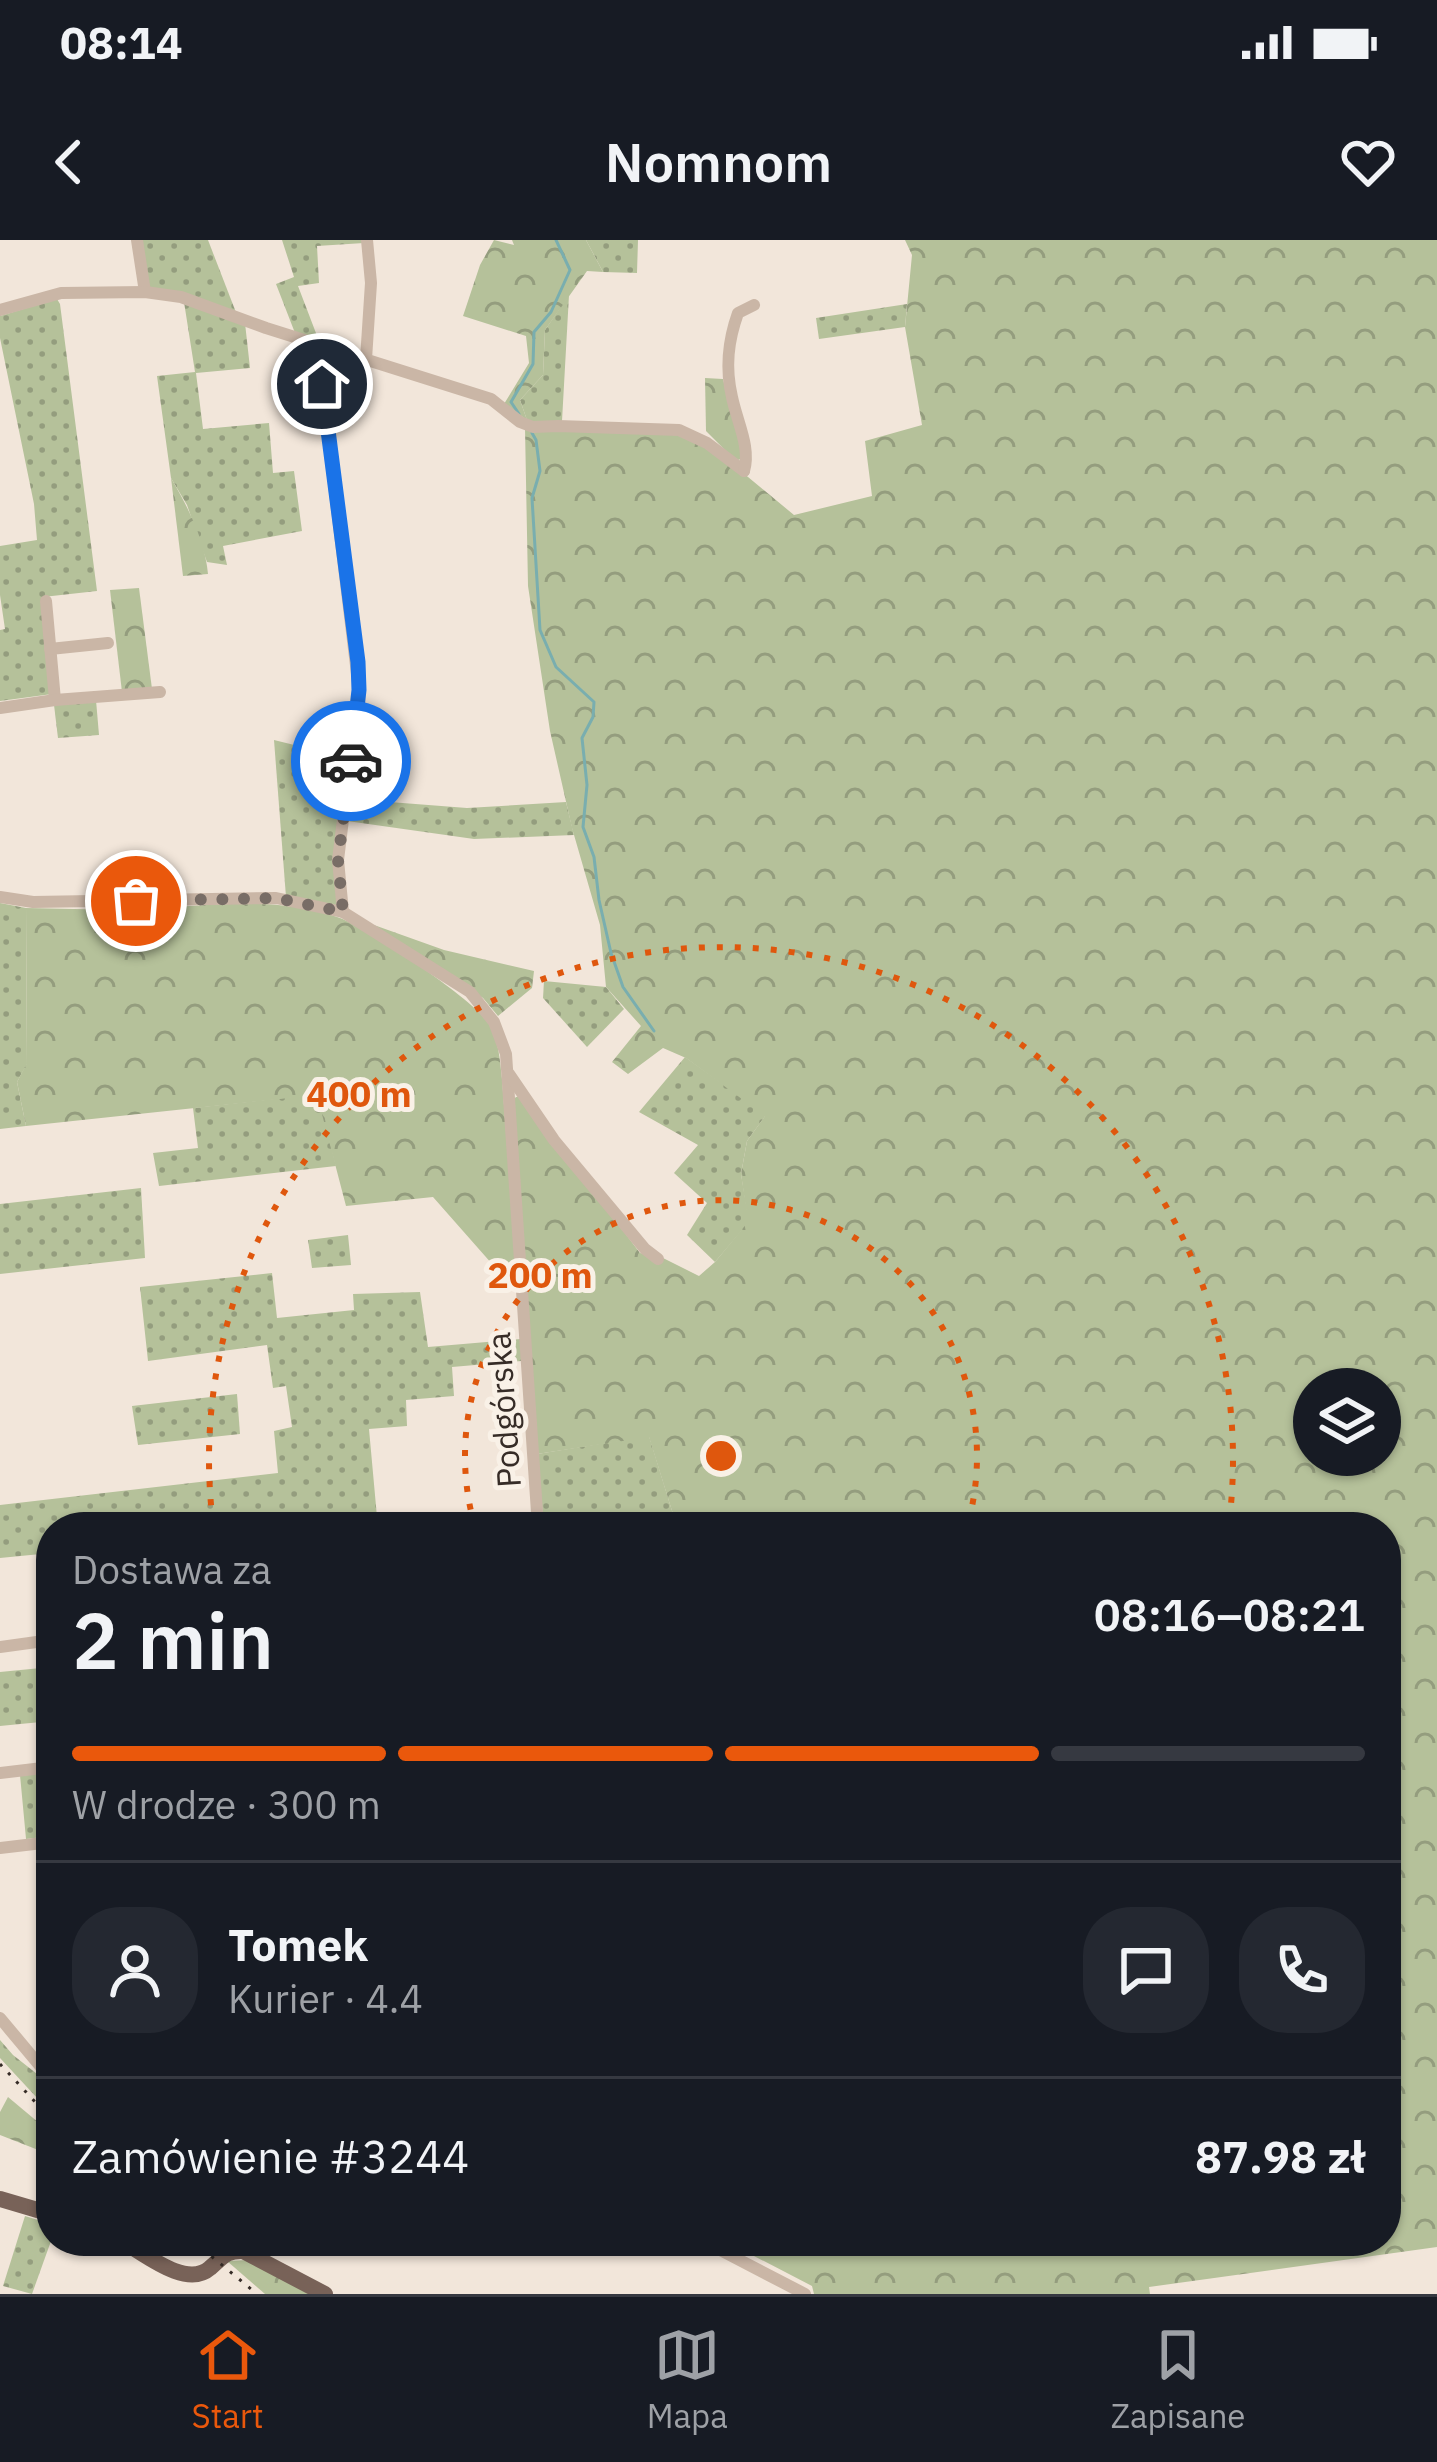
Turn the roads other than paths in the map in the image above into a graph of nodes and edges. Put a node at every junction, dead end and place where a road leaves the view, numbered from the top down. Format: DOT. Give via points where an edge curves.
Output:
graph roads {
  1 [pos="136,240"];
  2 [pos="367,240"];
  3 [pos="145,292"];
  4 [pos="754,304"];
  5 [pos="0,310"];
  6 [pos="317,344"];
  7 [pos="366,359"];
  8 [pos="46,601"];
  9 [pos="108,643"];
  10 [pos="50,649"];
  11 [pos="160,692"];
  12 [pos="56,700"];
  13 [pos="0,707"];
  14 [pos="0,897"];
  15 [pos="343,912"];
  16 [pos="508,1073"];
  17 [pos="658,1259"];
  18 [pos="537,1512"];
  19 [pos="36,1642"];
  20 [pos="0,1647"];
  21 [pos="36,1769"];
  22 [pos="0,1773"];
  23 [pos="36,1844"];
  24 [pos="0,1848"];
  25 [pos="0,2018"];
  26 [pos="36,2060"];
  27 [pos="0,2199"];
  28 [pos="36,2210"];
  29 [pos="149,2256"];
  30 [pos="223,2256"];
  31 [pos="253,2256"];
  32 [pos="732,2256"];
  33 [pos="326,2294"];
  34 [pos="805,2294"];
  1 -- 3 [label="street"];
  2 -- 7 [label="street"];
  3 -- 5 [label="street" via="61,293"];
  3 -- 6 [label="street"];
  4 -- 7 [label="street" via="738,313 728,350 744,472 679,430 533,427 491,398"];
  6 -- 7 [label="street"];
  6 -- 15 [label="street" via="359,690 338,860"];
  8 -- 10 [label="street"];
  9 -- 10 [label="street"];
  10 -- 12 [label="street"];
  11 -- 12 [label="street"];
  12 -- 13 [label="street"];
  14 -- 15 [label="street" via="276,898"];
  15 -- 16 [label="street, Podgórska" via="470,992 494,1022"];
  16 -- 17 [label="street, Podgórska" via="554,1140"];
  16 -- 18 [label="street, Podgórska"];
  19 -- 20 [label="street"];
  21 -- 22 [label="street"];
  23 -- 24 [label="street"];
  25 -- 26 [label="street"];
  27 -- 28 [label="main road"];
  29 -- 30 [label="main road" via="196,2276"];
  31 -- 33 [label="main road"];
  32 -- 34 [label="street"];
}
